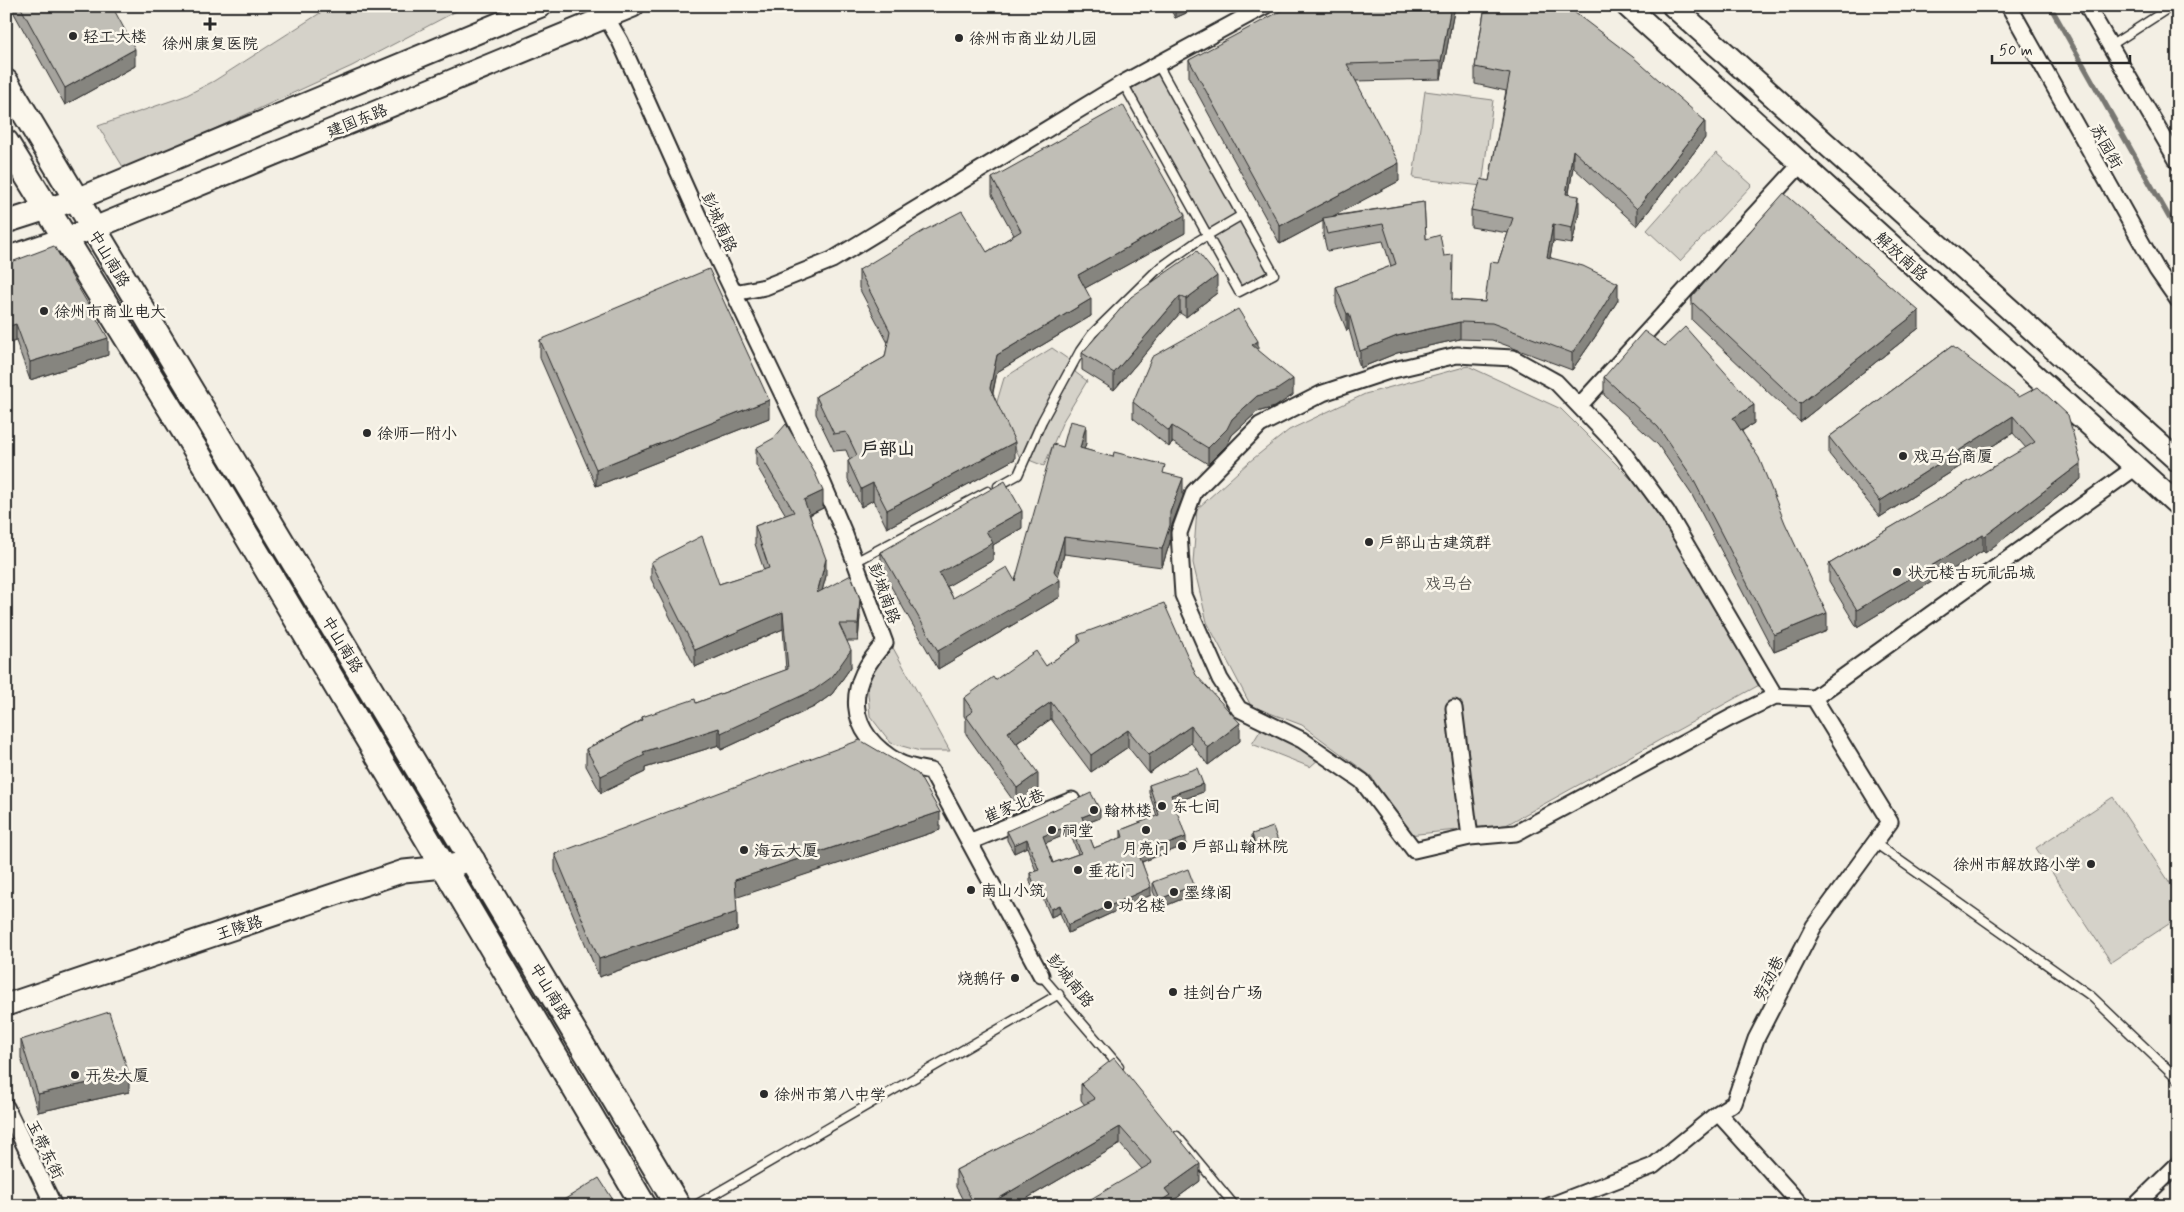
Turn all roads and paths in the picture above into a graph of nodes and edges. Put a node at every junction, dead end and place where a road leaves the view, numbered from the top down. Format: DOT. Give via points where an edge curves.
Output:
graph roads {
  1 [pos="540,6"];
  2 [pos="633,6"];
  3 [pos="1265,6"];
  4 [pos="1627,6"];
  5 [pos="1673,6"];
  6 [pos="2009,6"];
  7 [pos="2087,6"];
  8 [pos="2172,6"];
  9 [pos="603,12"];
  10 [pos="2110,46"];
  11 [pos="1157,63"];
  12 [pos="6,82"];
  13 [pos="1123,83"];
  14 [pos="6,142"];
  15 [pos="2178,162"];
  16 [pos="1800,165"];
  17 [pos="62,204"];
  18 [pos="1242,216"];
  19 [pos="6,222"];
  20 [pos="79,233"];
  21 [pos="1207,235"];
  22 [pos="6,258"];
  23 [pos="734,293"];
  24 [pos="2178,300"];
  25 [pos="1579,406"];
  26 [pos="2178,461"];
  27 [pos="2136,467"];
  28 [pos="2178,505"];
  29 [pos="855,562"];
  30 [pos="1774,696"];
  31 [pos="1814,698"];
  32 [pos="1454,708"];
  33 [pos="1072,800"];
  34 [pos="1470,837"];
  35 [pos="969,842"];
  36 [pos="1874,843"];
  37 [pos="474,860"];
  38 [pos="444,866"];
  39 [pos="1041,975"];
  40 [pos="1059,994"];
  41 [pos="6,1004"];
  42 [pos="1122,1070"];
  43 [pos="2178,1079"];
  44 [pos="6,1107"];
  45 [pos="1718,1113"];
  46 [pos="1172,1130"];
  47 [pos="2178,1164"];
  48 [pos="54,1206"];
  49 [pos="644,1206"];
  50 [pos="678,1206"];
  51 [pos="694,1206"];
  52 [pos="1235,1206"];
  53 [pos="1549,1206"];
  54 [pos="1802,1206"];
  55 [pos="2135,1206"];
  1 -- 17 [label="main road"];
  2 -- 9 [label="main road, 建国东路"];
  3 -- 11 [label="street"];
  4 -- 16 [label="main road, 解放南路"];
  5 -- 26 [label="main road, 解放南路"];
  6 -- 24 [label="street, 苏园街" via="2157,270"];
  7 -- 10 [label="street"];
  8 -- 10 [label="lane"];
  9 -- 20 [label="main road, 建国东路"];
  9 -- 23 [label="street, 彭城南路" via="620,41"];
  10 -- 15 [label="street"];
  11 -- 13 [label="street"];
  11 -- 18 [label="lane"];
  12 -- 17 [label="main road, 中山南路"];
  13 -- 21 [label="lane"];
  13 -- 23 [label="street" via="832,260 765,287"];
  14 -- 17 [label="main road, 中山南路"];
  16 -- 25 [label="street"];
  16 -- 27 [label="main road, 解放南路"];
  17 -- 19 [label="main road"];
  17 -- 20 [label="main road, 中山南路"];
  18 -- 21 [label="lane"];
  18 -- 21 [label="lane" via="1274,274 1240,292"];
  20 -- 22 [label="main road, 建国东路"];
  20 -- 37 [label="main road, 中山南路"];
  20 -- 38 [label="main road, 中山南路" via="197,452"];
  21 -- 29 [label="lane" via="1157,270 1092,334 1042,421 1018,475"];
  23 -- 29 [label="street, 彭城南路" via="804,439"];
  25 -- 30 [label="street" via="1622,450 1667,512"];
  25 -- 34 [label="street" via="1556,382 1513,358 1457,355 1388,371 1323,393 1260,425 1194,492 1179,533 1183,595 1220,680 1239,709 1302,740 1362,781 1414,850"];
  27 -- 28 [label="main road, 解放南路"];
  27 -- 31 [label="street"];
  29 -- 35 [label="street, 彭城南路" via="885,643 861,677 856,708 861,729 872,744 899,763 931,772"];
  30 -- 31 [label="street"];
  30 -- 34 [label="street" via="1516,833"];
  31 -- 36 [label="street, 劳动巷" via="1890,822"];
  32 -- 34 [label="street"];
  33 -- 35 [label="street, 崔家北巷"];
  35 -- 39 [label="street, 彭城南路"];
  36 -- 43 [label="lane" via="2091,996"];
  36 -- 45 [label="street, 劳动巷" via="1814,926 1756,1039 1734,1103"];
  37 -- 38 [label="main road, 王陵路"];
  37 -- 50 [label="main road, 中山南路"];
  38 -- 41 [label="main road, 王陵路" via="404,871"];
  38 -- 49 [label="main road, 中山南路"];
  39 -- 40 [label="lane, 彭城南路"];
  40 -- 42 [label="lane, 彭城南路"];
  40 -- 51 [label="lane"];
  44 -- 48 [label="street, 玉带东街"];
  45 -- 53 [label="street, 劳动巷" via="1653,1166"];
  45 -- 54 [label="street"];
  46 -- 52 [label="lane"];
  47 -- 55 [label="street"];
}
